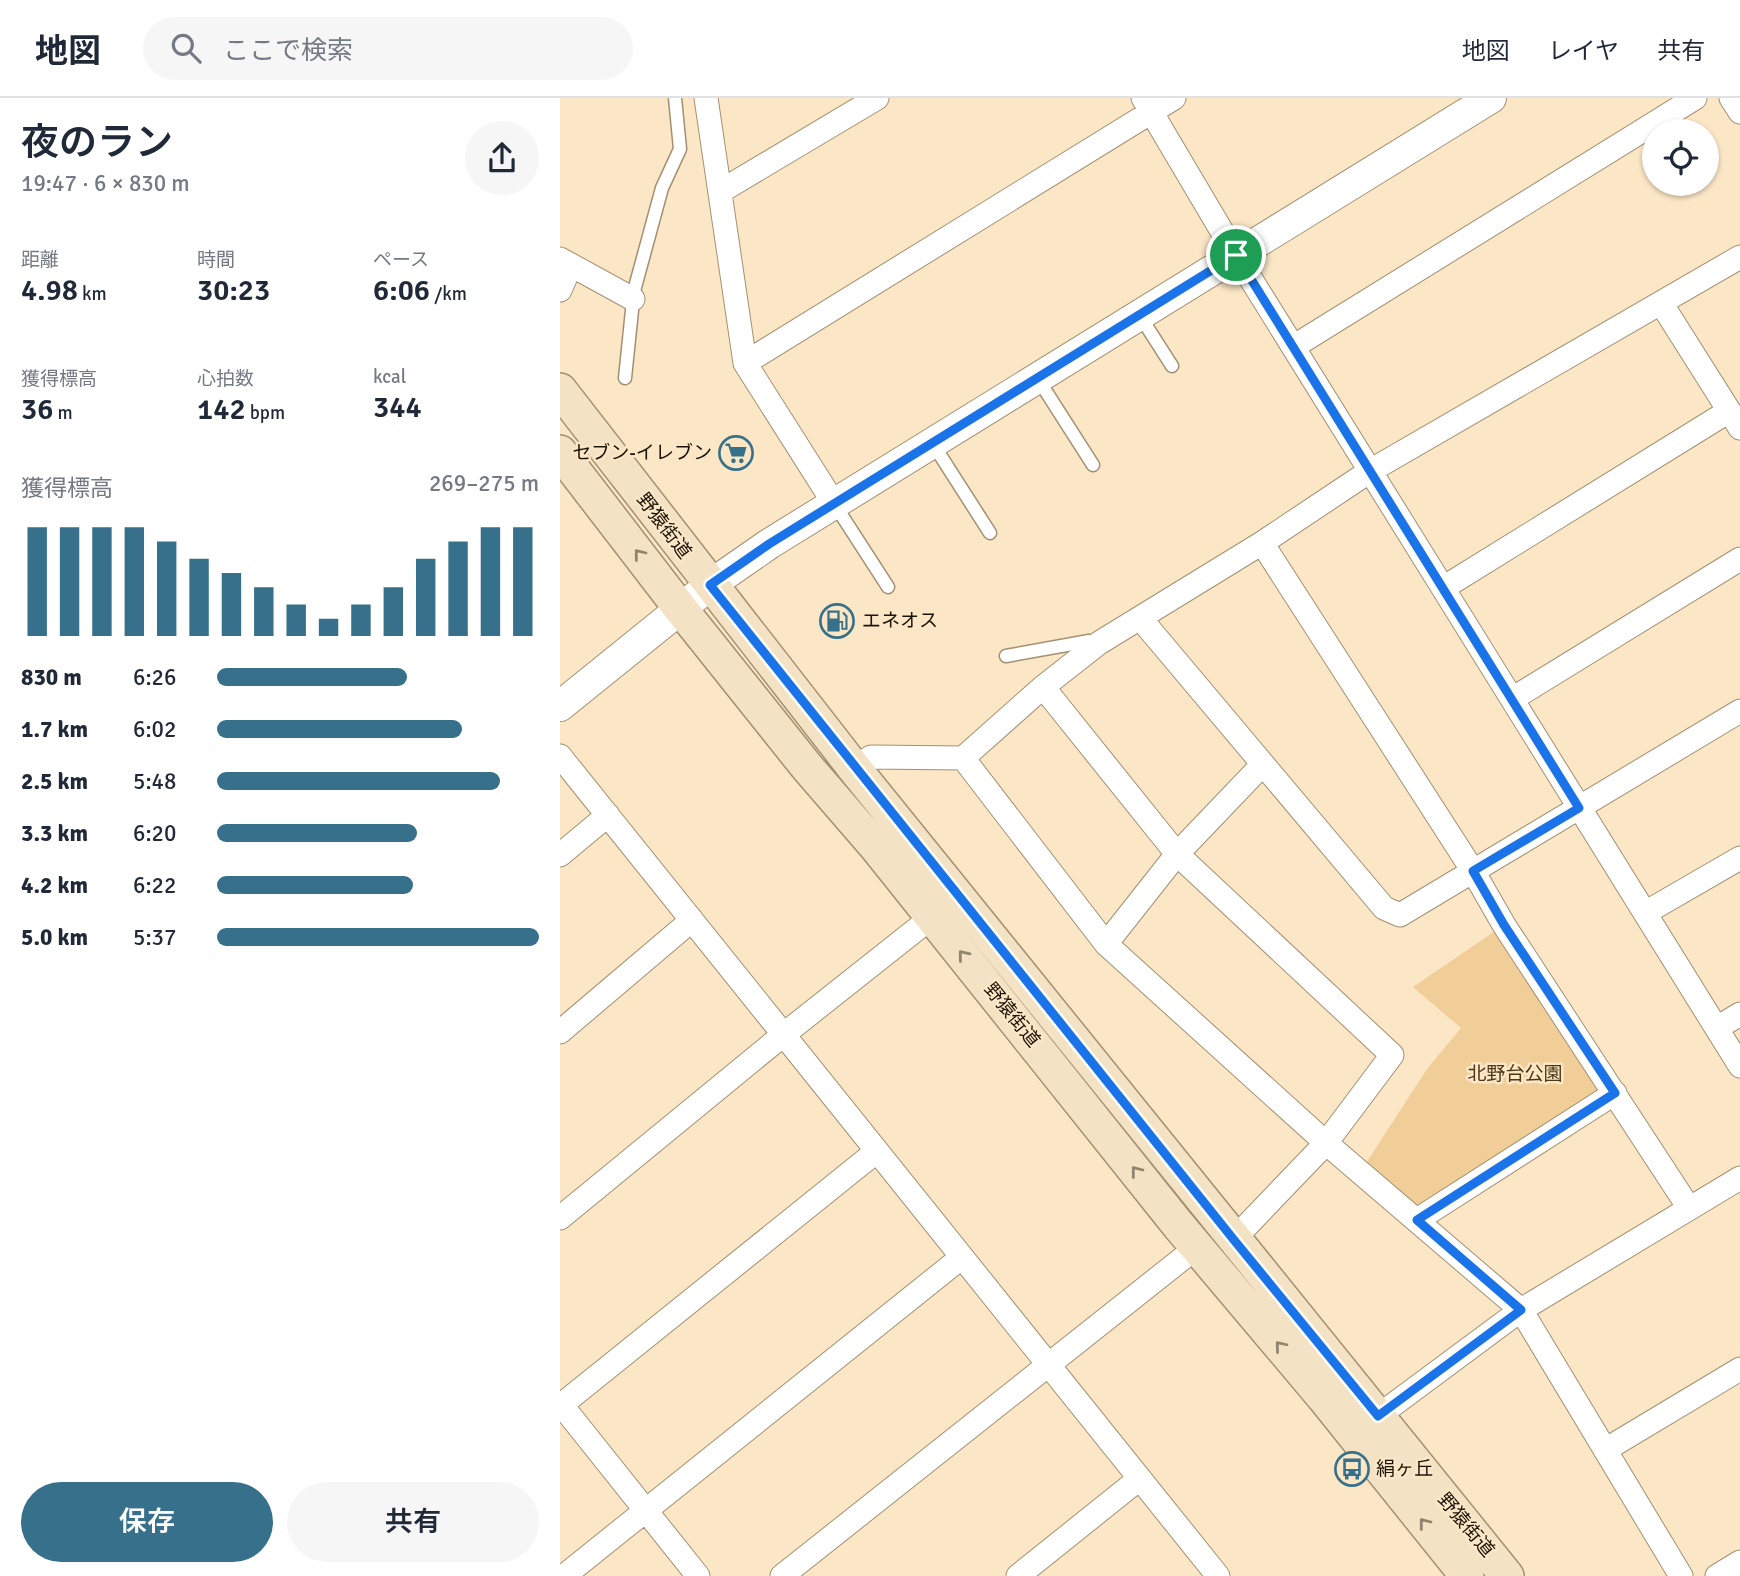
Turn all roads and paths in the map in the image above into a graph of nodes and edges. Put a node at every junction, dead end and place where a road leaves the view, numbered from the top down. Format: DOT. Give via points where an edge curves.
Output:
graph roads {
  1 [pos="675,98"];
  2 [pos="706,98"];
  3 [pos="877,98"];
  4 [pos="1174,98"];
  5 [pos="1491,98"];
  6 [pos="1695,98"];
  7 [pos="1731,98"];
  8 [pos="1147,105"];
  9 [pos="1740,112"];
  10 [pos="721,191"];
  11 [pos="1236,255"];
  12 [pos="1740,257"];
  13 [pos="565,262"];
  14 [pos="560,290"];
  15 [pos="633,299"];
  16 [pos="1661,303"];
  17 [pos="1140,315"];
  18 [pos="1293,347"];
  19 [pos="745,363"];
  20 [pos="1172,366"];
  21 [pos="625,378"];
  22 [pos="1037,379"];
  23 [pos="560,390"];
  24 [pos="1735,420"];
  25 [pos="933,444"];
  26 [pos="560,452"];
  27 [pos="1093,465"];
  28 [pos="1370,471"];
  29 [pos="835,505"];
  30 [pos="990,533"];
  31 [pos="1262,543"];
  32 [pos="1740,559"];
  33 [pos="710,585"];
  34 [pos="888,587"];
  35 [pos="1443,588"];
  36 [pos="680,608"];
  37 [pos="1140,618"];
  38 [pos="1099,643"];
  39 [pos="1006,656"];
  40 [pos="1044,687"];
  41 [pos="1512,699"];
  42 [pos="560,706"];
  43 [pos="1740,710"];
  44 [pos="560,756"];
  45 [pos="963,758"];
  46 [pos="1263,764"];
  47 [pos="854,768"];
  48 [pos="1579,808"];
  49 [pos="608,816"];
  50 [pos="1177,854"];
  51 [pos="560,855"];
  52 [pos="1740,858"];
  53 [pos="1473,871"];
  54 [pos="1645,913"];
  55 [pos="932,917"];
  56 [pos="692,920"];
  57 [pos="1106,944"];
  58 [pos="1740,1014"];
  59 [pos="1717,1028"];
  60 [pos="560,1032"];
  61 [pos="783,1035"];
  62 [pos="1740,1066"];
  63 [pos="1615,1093"];
  64 [pos="1326,1143"];
  65 [pos="877,1151"];
  66 [pos="1740,1178"];
  67 [pos="1689,1208"];
  68 [pos="560,1218"];
  69 [pos="1417,1220"];
  70 [pos="1234,1240"];
  71 [pos="1197,1247"];
  72 [pos="962,1257"];
  73 [pos="1521,1310"];
  74 [pos="1048,1365"];
  75 [pos="1740,1369"];
  76 [pos="560,1405"];
  77 [pos="1378,1416"];
  78 [pos="1605,1450"];
  79 [pos="1139,1479"];
  80 [pos="646,1511"];
  81 [pos="1740,1562"];
  82 [pos="1478,1571"];
  83 [pos="564,1576"];
  84 [pos="698,1576"];
  85 [pos="782,1576"];
  86 [pos="1018,1576"];
  87 [pos="1218,1576"];
  88 [pos="1681,1576"];
  89 [pos="1717,1576"];
  1 -- 15 [label="lane" via="680,149 662,188"];
  2 -- 10 [label="street"];
  3 -- 10 [label="street"];
  4 -- 8 [label="street"];
  5 -- 11 [label="street"];
  6 -- 18 [label="street"];
  7 -- 9 [label="street"];
  8 -- 11 [label="street"];
  8 -- 19 [label="street"];
  10 -- 19 [label="street"];
  11 -- 17 [label="street"];
  11 -- 18 [label="street"];
  12 -- 16 [label="street"];
  13 -- 14 [label="street"];
  13 -- 15 [label="street"];
  15 -- 21 [label="lane"];
  16 -- 24 [label="street"];
  16 -- 28 [label="street"];
  17 -- 20 [label="lane"];
  17 -- 22 [label="street"];
  18 -- 28 [label="street"];
  19 -- 29 [label="street"];
  22 -- 25 [label="street"];
  22 -- 27 [label="lane"];
  23 -- 33 [label="main road, 野猿街道"];
  24 -- 35 [label="street"];
  25 -- 29 [label="street"];
  25 -- 30 [label="lane"];
  36 -- 26 [label="main road, 野猿街道, one-way"];
  28 -- 31 [label="street"];
  28 -- 35 [label="street"];
  29 -- 33 [label="street"];
  29 -- 34 [label="lane"];
  31 -- 37 [label="street"];
  31 -- 53 [label="street"];
  32 -- 41 [label="street"];
  33 -- 36 [label="street"];
  33 -- 47 [label="main road, 野猿街道"];
  35 -- 41 [label="street"];
  36 -- 42 [label="street"];
  36 -- 55 [label="main road, 野猿街道"];
  37 -- 38 [label="street"];
  37 -- 46 [label="street"];
  38 -- 39 [label="lane"];
  38 -- 40 [label="street"];
  40 -- 45 [label="street"];
  40 -- 50 [label="street"];
  41 -- 48 [label="street"];
  43 -- 48 [label="street"];
  44 -- 49 [label="street"];
  45 -- 47 [label="street" via="872,757"];
  45 -- 57 [label="street"];
  46 -- 50 [label="street"];
  46 -- 53 [label="street" via="1384,908 1400,915"];
  47 -- 70 [label="main road, 野猿街道"];
  48 -- 53 [label="street"];
  48 -- 54 [label="street"];
  49 -- 51 [label="street"];
  49 -- 56 [label="street"];
  50 -- 57 [label="street"];
  50 -- 64 [label="street" via="1392,1055"];
  52 -- 54 [label="street"];
  53 -- 63 [label="street"];
  54 -- 59 [label="street"];
  55 -- 61 [label="street"];
  71 -- 55 [label="main road, 野猿街道, one-way"];
  56 -- 60 [label="street"];
  56 -- 61 [label="street"];
  57 -- 64 [label="street"];
  58 -- 59 [label="street"];
  59 -- 62 [label="street"];
  61 -- 65 [label="street"];
  61 -- 68 [label="street"];
  63 -- 67 [label="street"];
  63 -- 69 [label="street"];
  64 -- 69 [label="street"];
  64 -- 70 [label="street"];
  65 -- 72 [label="street"];
  65 -- 76 [label="street"];
  66 -- 67 [label="street"];
  67 -- 73 [label="street"];
  69 -- 73 [label="street"];
  70 -- 77 [label="main road, 野猿街道"];
  71 -- 74 [label="street"];
  82 -- 71 [label="main road, 野猿街道, one-way"];
  72 -- 74 [label="street"];
  72 -- 80 [label="street"];
  73 -- 77 [label="street"];
  73 -- 78 [label="street"];
  74 -- 79 [label="street"];
  74 -- 85 [label="street"];
  75 -- 78 [label="street"];
  76 -- 80 [label="street"];
  77 -- 82 [label="main road, 野猿街道"];
  78 -- 88 [label="street"];
  79 -- 86 [label="street"];
  79 -- 87 [label="street"];
  80 -- 83 [label="street"];
  80 -- 84 [label="street"];
  81 -- 89 [label="street"];
}
